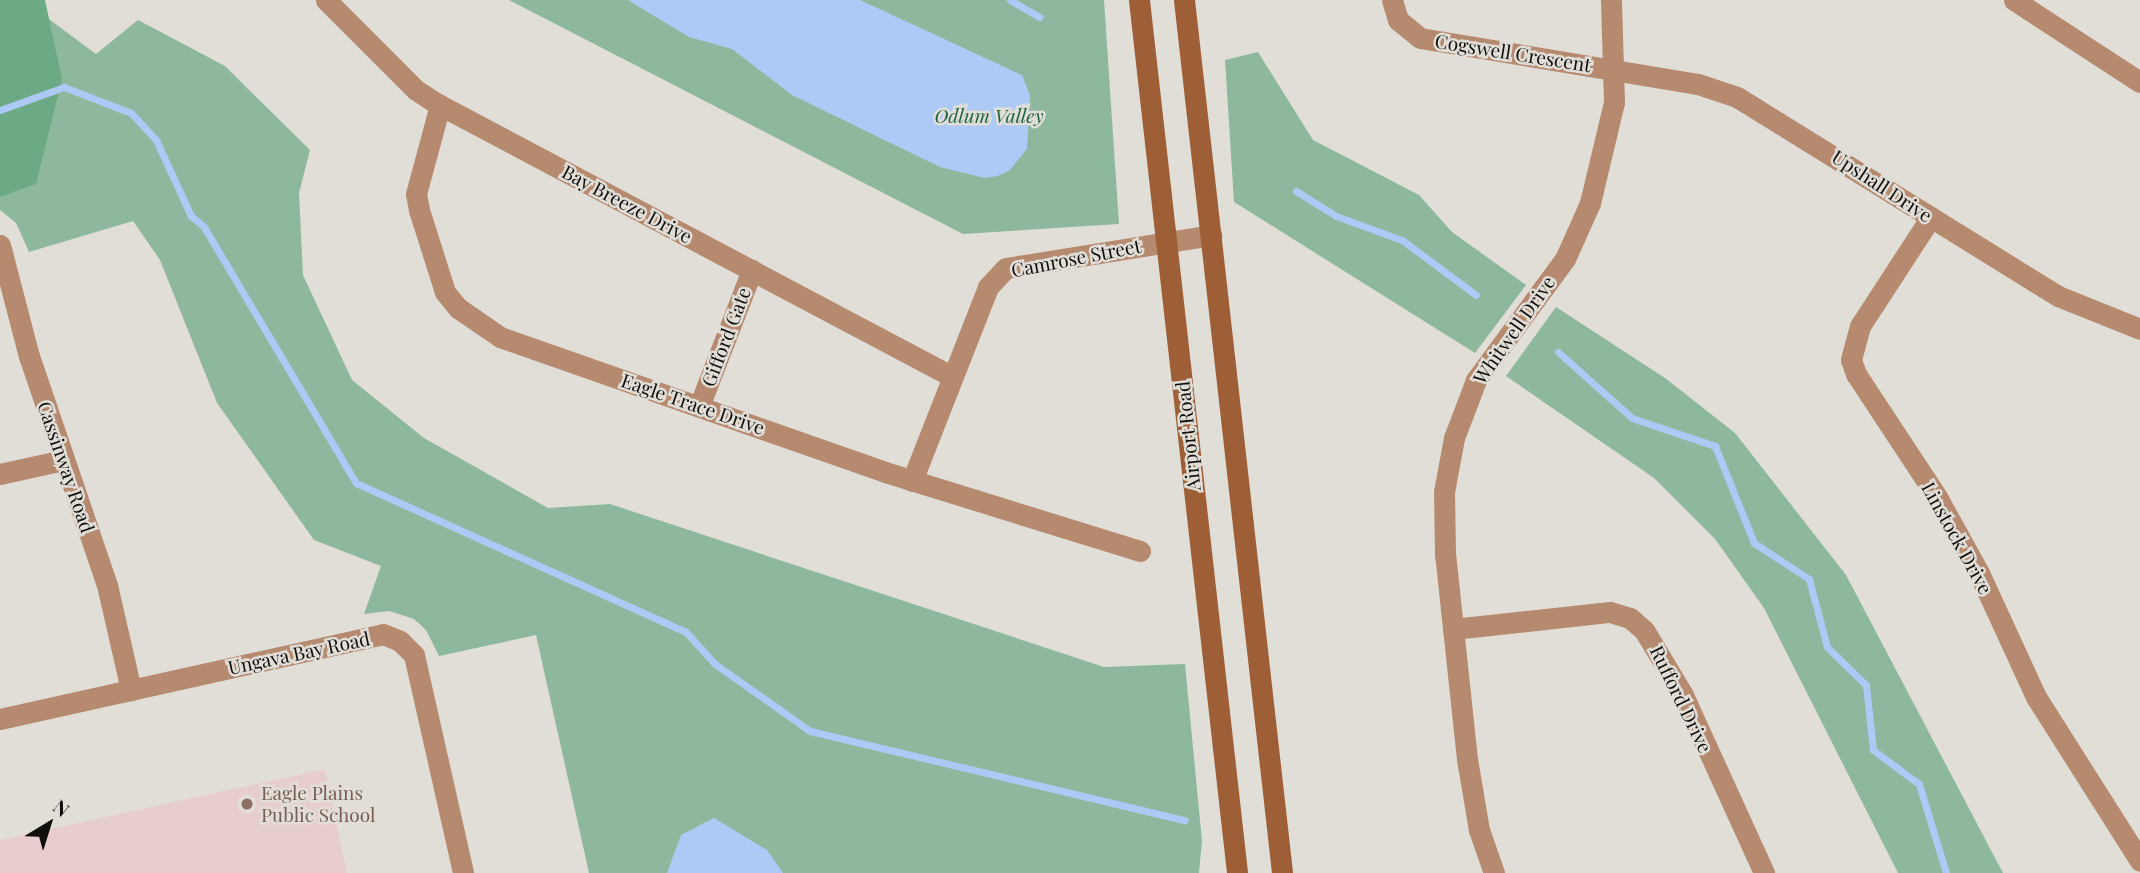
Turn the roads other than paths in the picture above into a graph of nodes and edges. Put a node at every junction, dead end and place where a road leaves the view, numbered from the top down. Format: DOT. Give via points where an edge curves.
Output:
graph roads {
  1 [pos="326,0"];
  2 [pos="1139,0"];
  3 [pos="1184,0"];
  4 [pos="1392,0"];
  5 [pos="1611,0"];
  6 [pos="2014,0"];
  7 [pos="1614,69"];
  8 [pos="2140,82"];
  9 [pos="440,105"];
  10 [pos="1931,217"];
  11 [pos="1211,235"];
  12 [pos="1166,241"];
  13 [pos="0,245"];
  14 [pos="752,270"];
  15 [pos="2140,329"];
  16 [pos="951,376"];
  17 [pos="700,404"];
  18 [pos="63,460"];
  19 [pos="0,474"];
  20 [pos="912,481"];
  21 [pos="1140,551"];
  22 [pos="1452,629"];
  23 [pos="131,690"];
  24 [pos="0,719"];
  25 [pos="2140,861"];
  26 [pos="463,873"];
  27 [pos="1237,873"];
  28 [pos="1282,873"];
  29 [pos="1494,873"];
  30 [pos="1764,873"];
  1 -- 9 [label="street, Bay Breeze Drive" via="416,90"];
  2 -- 12 [label="main road, Airport Road"];
  3 -- 11 [label="main road"];
  4 -- 7 [label="street, Cogswell Crescent" via="1398,20 1420,38"];
  5 -- 7 [label="street, Whitwell Drive"];
  6 -- 8 [label="street"];
  7 -- 10 [label="street, Upshall Drive" via="1698,83 1737,97"];
  7 -- 22 [label="street, Whitwell Drive" via="1611,127 1579,231 1564,259 1482,370 1454,438 1443,514"];
  9 -- 14 [label="street, Bay Breeze Drive"];
  9 -- 17 [label="street, Eagle Trace Drive" via="416,194 440,283 450,300 519,346"];
  10 -- 15 [label="street, Upshall Drive" via="2058,296"];
  10 -- 25 [label="street, Linstock Drive" via="1860,326 1852,360 1856,374 1937,497 1979,573 2036,697"];
  11 -- 12 [label="street, Camrose Street"];
  11 -- 28 [label="main road"];
  12 -- 16 [label="street, Camrose Street" via="1006,268 988,287"];
  12 -- 27 [label="main road, Airport Road"];
  13 -- 18 [label="street, Cassinway Road"];
  14 -- 16 [label="street, Bay Breeze Drive"];
  14 -- 17 [label="street, Gifford Gate"];
  16 -- 20 [label="street, Camrose Street"];
  17 -- 20 [label="street, Eagle Trace Drive"];
  18 -- 19 [label="street"];
  18 -- 23 [label="street, Cassinway Road" via="107,585"];
  20 -- 21 [label="street, Eagle Trace Drive"];
  22 -- 29 [label="street, Whitwell Drive" via="1474,809"];
  22 -- 30 [label="street, Rufford Drive" via="1610,612 1630,618 1657,646 1683,695"];
  23 -- 24 [label="street, Ungava Bay Road"];
  23 -- 26 [label="street, Ungava Bay Road" via="356,638 383,634 400,642 414,655"];
}
